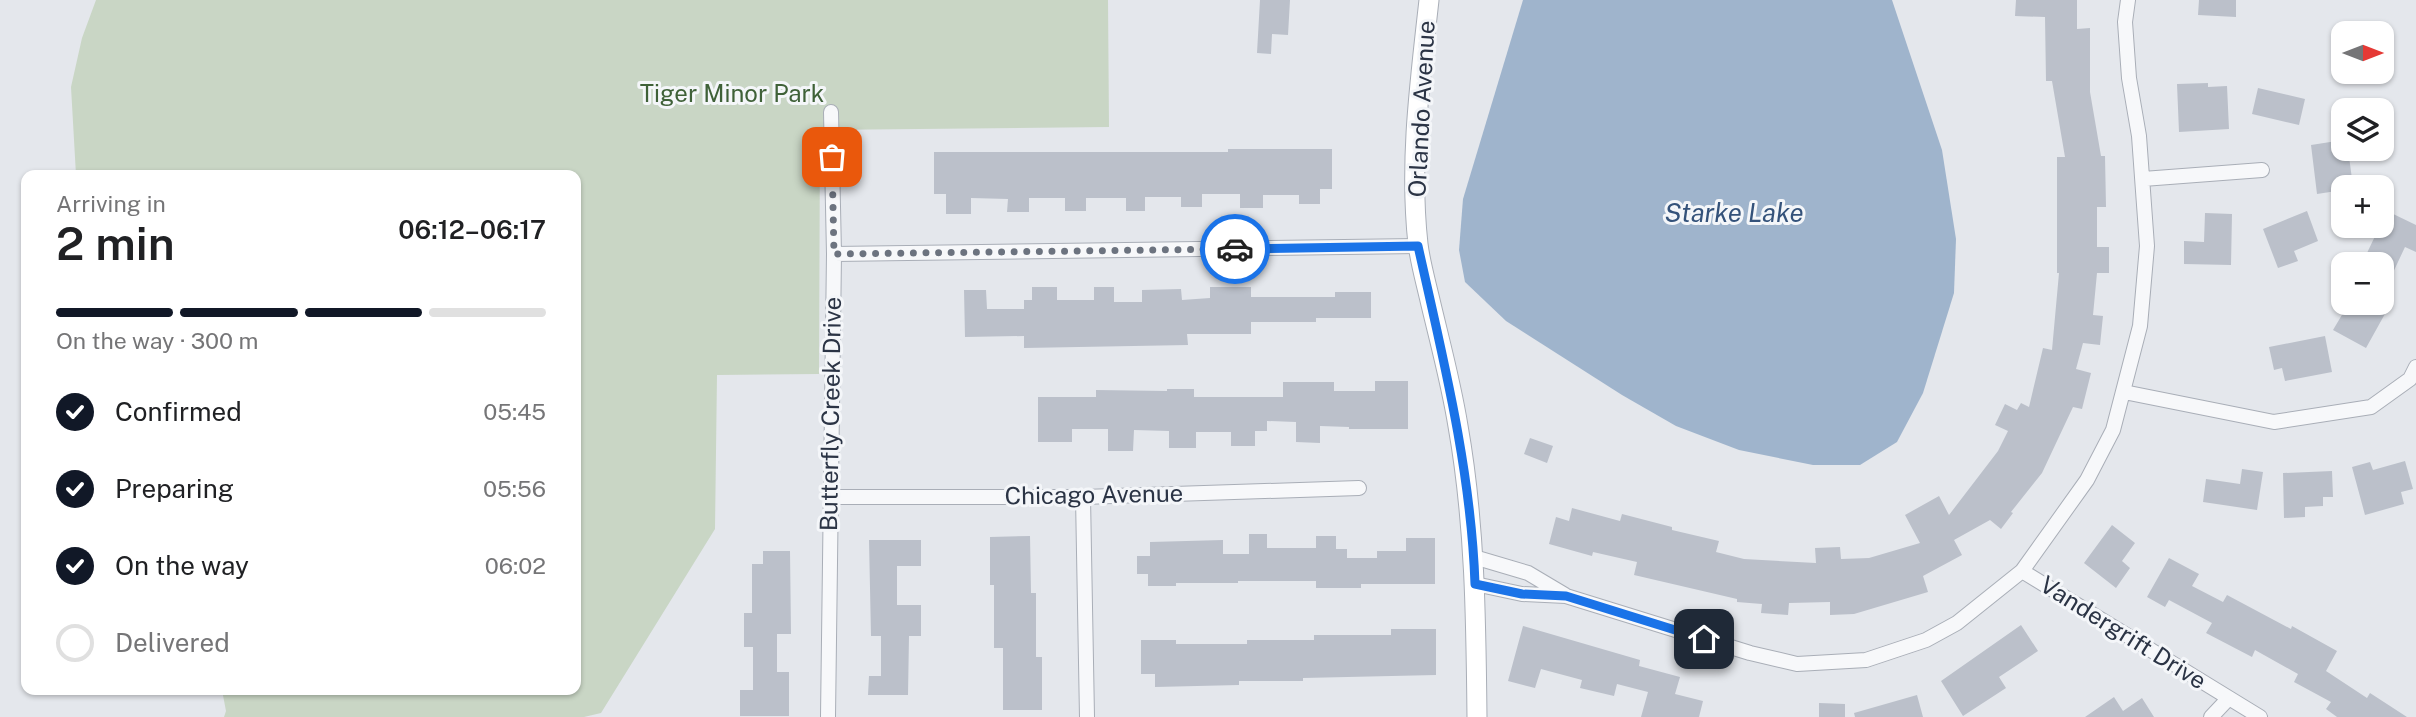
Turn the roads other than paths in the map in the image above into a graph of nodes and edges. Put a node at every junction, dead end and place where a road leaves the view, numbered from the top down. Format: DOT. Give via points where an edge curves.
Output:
graph roads {
  1 [pos="1429,0"];
  2 [pos="2129,0"];
  3 [pos="831,112"];
  4 [pos="2262,170"];
  5 [pos="2143,179"];
  6 [pos="1418,246"];
  7 [pos="834,254"];
  8 [pos="2416,367"];
  9 [pos="2124,392"];
  10 [pos="1359,488"];
  11 [pos="830,496"];
  12 [pos="1083,496"];
  13 [pos="1474,557"];
  14 [pos="2022,570"];
  15 [pos="1475,584"];
  16 [pos="1566,596"];
  17 [pos="2228,699"];
  18 [pos="828,717"];
  19 [pos="1087,717"];
  20 [pos="1477,717"];
  21 [pos="2211,717"];
  22 [pos="2260,717"];
  1 -- 6 [label="street, Orlando Avenue" via="1414,168"];
  2 -- 5 [label="street" via="2125,22 2129,78"];
  3 -- 7 [label="street, Butterfly Creek Drive"];
  4 -- 5 [label="street"];
  5 -- 9 [label="street" via="2146,281"];
  6 -- 7 [label="street"];
  6 -- 13 [label="street, Orlando Avenue" via="1458,424"];
  7 -- 11 [label="street, Butterfly Creek Drive"];
  8 -- 9 [label="street" via="2410,379 2371,407 2274,422"];
  9 -- 14 [label="street" via="2113,430 2087,480"];
  10 -- 12 [label="street, Chicago Avenue"];
  11 -- 12 [label="street, Chicago Avenue"];
  11 -- 18 [label="street, Butterfly Creek Drive"];
  12 -- 19 [label="street"];
  13 -- 15 [label="street, Orlando Avenue"];
  13 -- 16 [label="street" via="1528,573"];
  14 -- 16 [label="street" via="1957,623 1926,640 1866,660 1797,664"];
  14 -- 17 [label="street, Vandergrift Drive"];
  15 -- 16 [label="street" via="1522,594"];
  15 -- 20 [label="street, Orlando Avenue"];
  17 -- 21 [label="street"];
  17 -- 22 [label="street, Vandergrift Drive"];
}
